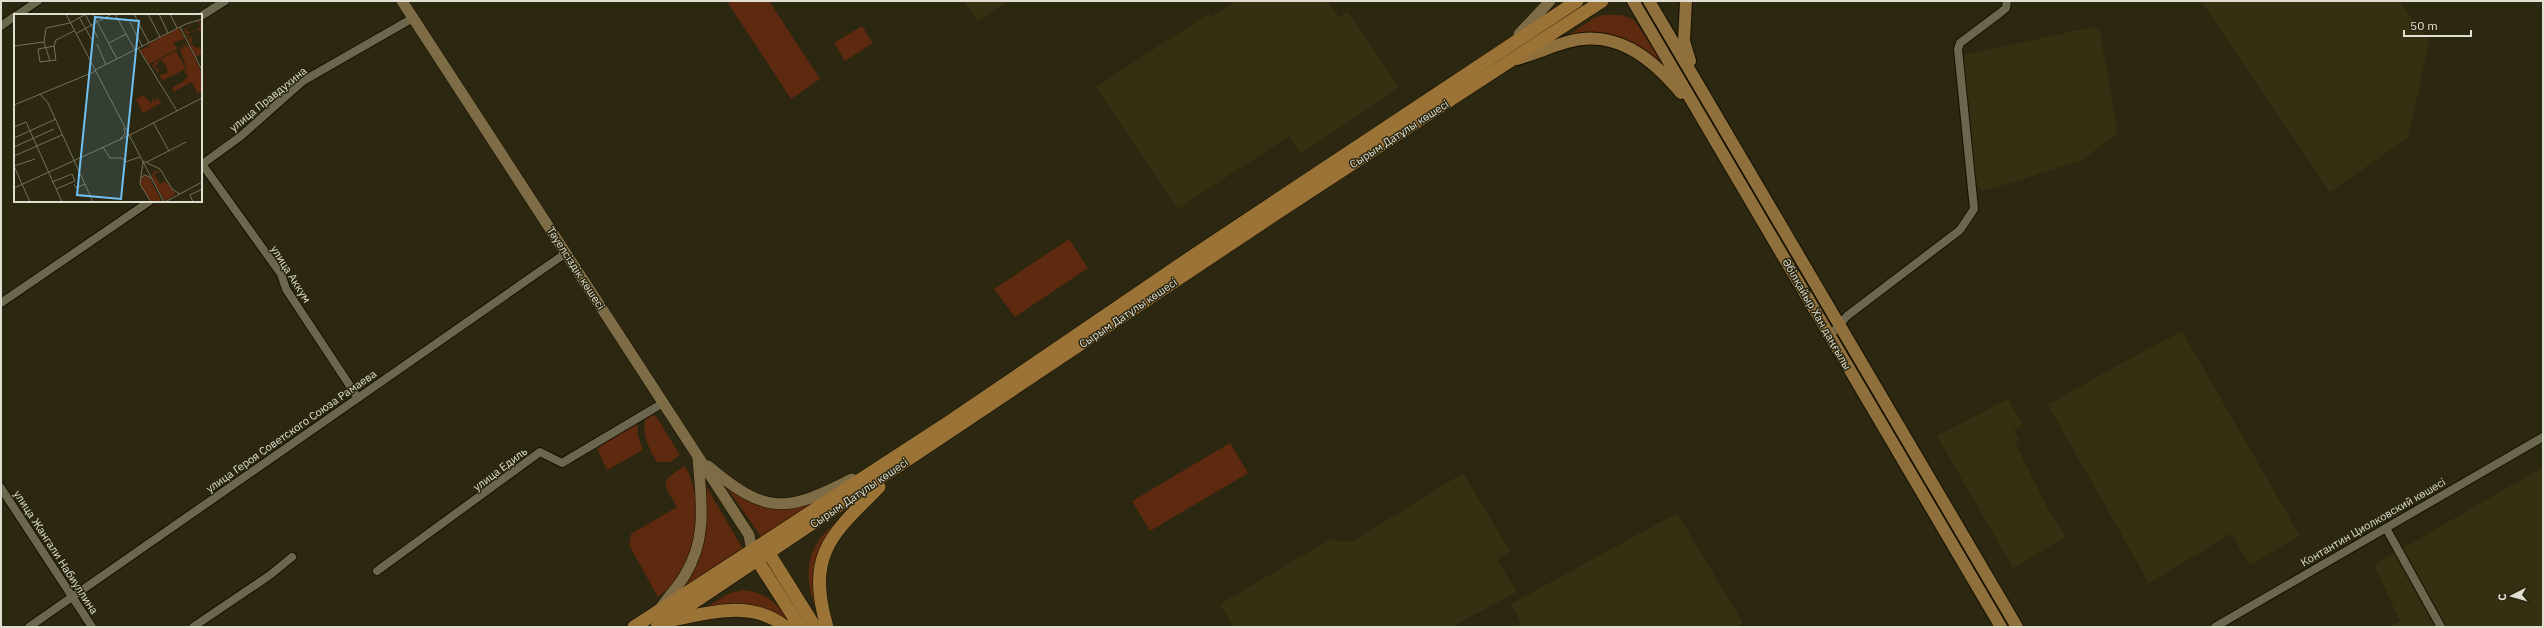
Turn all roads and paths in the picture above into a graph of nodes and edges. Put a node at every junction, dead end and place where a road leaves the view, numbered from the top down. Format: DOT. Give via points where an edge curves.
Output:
graph roads {
  1 [pos="38,1"];
  2 [pos="225,1"];
  3 [pos="402,1"];
  4 [pos="1550,1"];
  5 [pos="1577,1"];
  6 [pos="1602,1"];
  7 [pos="1633,1"];
  8 [pos="1649,1"];
  9 [pos="1686,1"];
  10 [pos="2007,1"];
  11 [pos="19,14"];
  12 [pos="202,15"];
  13 [pos="14,17"];
  14 [pos="413,18"];
  15 [pos="1,26"];
  16 [pos="1506,56"];
  17 [pos="1696,80"];
  18 [pos="1704,122"];
  19 [pos="202,164"];
  20 [pos="149,202"];
  21 [pos="566,253"];
  22 [pos="1,303"];
  23 [pos="1839,324"];
  24 [pos="1830,336"];
  25 [pos="358,398"];
  26 [pos="663,403"];
  27 [pos="2543,437"];
  28 [pos="698,458"];
  29 [pos="896,463"];
  30 [pos="1,488"];
  31 [pos="2386,528"];
  32 [pos="749,535"];
  33 [pos="766,549"];
  34 [pos="755,556"];
  35 [pos="292,557"];
  36 [pos="377,571"];
  37 [pos="71,598"];
  38 [pos="661,620"];
  39 [pos="28,627"];
  40 [pos="92,627"];
  41 [pos="193,627"];
  42 [pos="634,627"];
  43 [pos="786,627"];
  44 [pos="800,627"];
  45 [pos="815,627"];
  46 [pos="826,627"];
  47 [pos="2001,627"];
  48 [pos="2017,627"];
  49 [pos="2215,627"];
  50 [pos="2441,627"];
  1 -- 11 [label="street"];
  2 -- 12 [label="street"];
  3 -- 14 [label="main road, Тәуелсіздік көшесі"];
  4 -- 16 [label="main road"];
  5 -- 16 [label="highway, Сырым Датұлы көшесі"];
  6 -- 16 [label="highway, Сырым Датұлы көшесі"];
  7 -- 18 [label="main road, Әбілқайыр Хан даңғылы"];
  8 -- 17 [label="main road, Әбілқайыр Хан даңғылы"];
  9 -- 17 [label="main road" via="1684,41"];
  10 -- 23 [label="street" via="2006,8 1960,43 1958,49 1974,209 1960,230"];
  13 -- 15 [label="street"];
  14 -- 19 [label="street, улица Правдухина" via="303,81 241,136"];
  14 -- 21 [label="main road, Тәуелсіздік көшесі"];
  16 -- 18 [label="main road" via="1580,40 1612,42 1634,49 1675,85"];
  16 -- 29 [label="highway, Сырым Датұлы көшесі" via="1286,207"];
  17 -- 23 [label="main road, Әбілқайыр Хан даңғылы"];
  18 -- 24 [label="main road, Әбілқайыр Хан даңғылы"];
  19 -- 25 [label="street, улица Аккум" via="280,274 286,289"];
  20 -- 22 [label="street"];
  21 -- 25 [label="street, улица Героя Советского Союза Рамаева"];
  21 -- 26 [label="main road, Тәуелсіздік көшесі"];
  23 -- 24 [label="street"];
  23 -- 48 [label="main road, Әбілқайыр Хан даңғылы"];
  24 -- 47 [label="main road, Әбілқайыр Хан даңғылы"];
  25 -- 37 [label="street, улица Героя Советского Союза Рамаева"];
  26 -- 28 [label="main road, Тәуелсіздік көшесі"];
  26 -- 36 [label="street, улица Едиль" via="562,463 540,452"];
  27 -- 31 [label="street, Контантин Циолковский көшесі"];
  28 -- 29 [label="main road" via="748,496 779,504 816,498"];
  28 -- 32 [label="main road, Тәуелсіздік көшесі"];
  28 -- 38 [label="main road" via="702,516 699,543"];
  29 -- 33 [label="highway, Сырым Датұлы көшесі"];
  29 -- 46 [label="highway" via="838,528 829,542 820,566 819,579"];
  30 -- 37 [label="street, улица Жангали Набиуллина"];
  31 -- 49 [label="street, Контантин Циолковский көшесі"];
  31 -- 50 [label="street"];
  32 -- 33 [label="main road"];
  32 -- 34 [label="main road"];
  33 -- 34 [label="highway, Сырым Датұлы көшесі"];
  33 -- 45 [label="highway"];
  34 -- 38 [label="highway, Сырым Датұлы көшесі"];
  34 -- 44 [label="highway"];
  35 -- 41 [label="street" via="270,576"];
  37 -- 39 [label="street, улица Героя Советского Союза Рамаева"];
  37 -- 40 [label="street, улица Жангали Набиуллина"];
  38 -- 42 [label="highway, Сырым Датұлы көшесі"];
  38 -- 43 [label="highway" via="744,610 767,615"];
}
